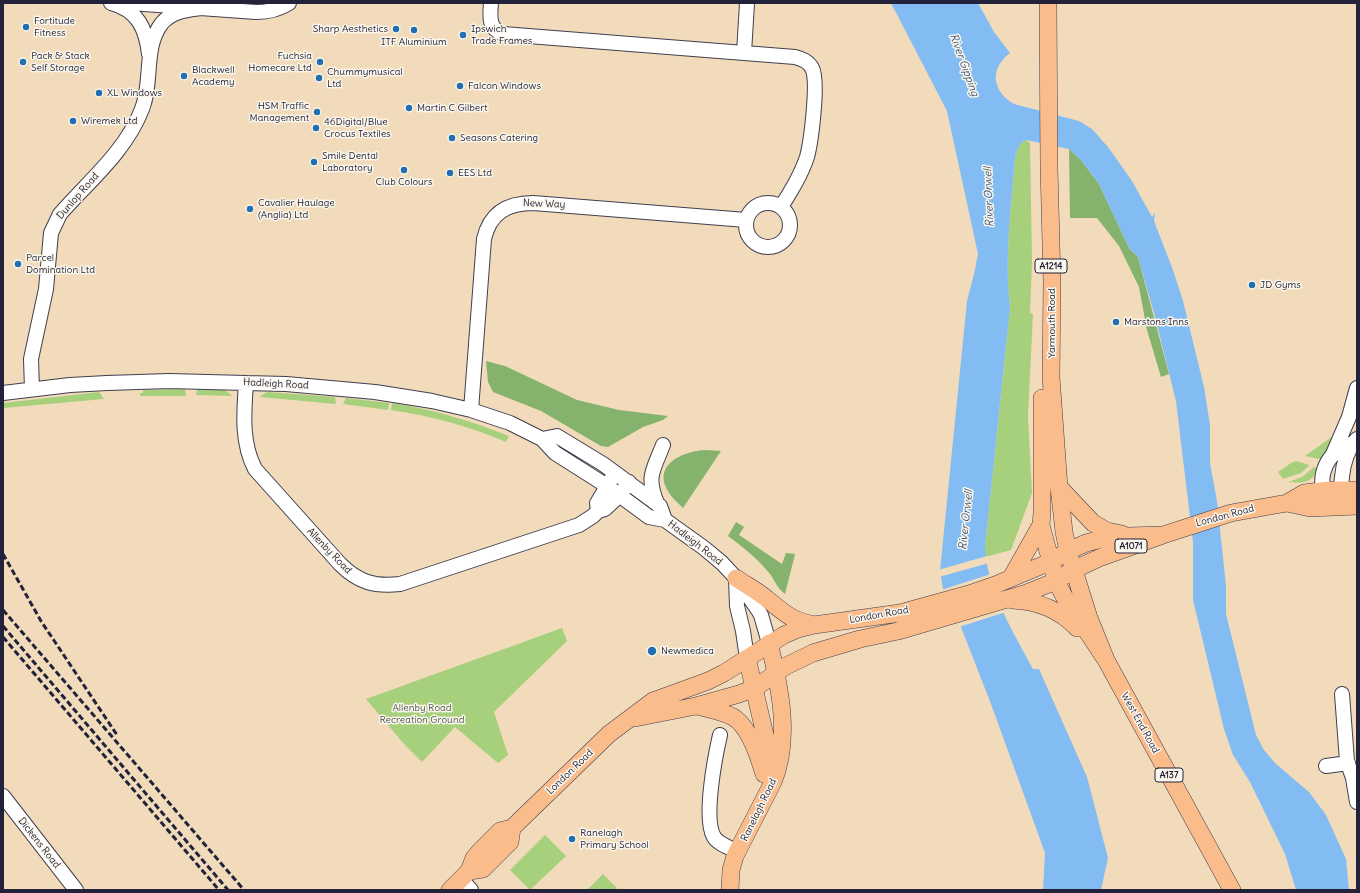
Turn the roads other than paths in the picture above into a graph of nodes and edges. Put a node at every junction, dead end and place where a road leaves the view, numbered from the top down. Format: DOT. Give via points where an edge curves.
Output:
graph roads {
  1 [pos="111,3"];
  2 [pos="130,3"];
  3 [pos="288,3"];
  4 [pos="491,3"];
  5 [pos="747,3"];
  6 [pos="1048,3"];
  7 [pos="201,8"];
  8 [pos="744,53"];
  9 [pos="150,63"];
  10 [pos="781,207"];
  11 [pos="746,220"];
  12 [pos="1051,377"];
  13 [pos="246,383"];
  14 [pos="1357,388"];
  15 [pos="32,389"];
  16 [pos="3,393"];
  17 [pos="472,410"];
  18 [pos="542,439"];
  19 [pos="1355,441"];
  20 [pos="663,445"];
  21 [pos="1332,457"];
  22 [pos="615,472"];
  23 [pos="629,482"];
  24 [pos="607,486"];
  25 [pos="1058,486"];
  26 [pos="1349,490"];
  27 [pos="1323,491"];
  28 [pos="620,495"];
  29 [pos="1287,503"];
  30 [pos="657,504"];
  31 [pos="1357,506"];
  32 [pos="1330,507"];
  33 [pos="598,512"];
  34 [pos="665,520"];
  35 [pos="1041,525"];
  36 [pos="1163,535"];
  37 [pos="1128,536"];
  38 [pos="1068,551"];
  39 [pos="1050,562"];
  40 [pos="1073,570"];
  41 [pos="736,578"];
  42 [pos="1011,578"];
  43 [pos="1056,580"];
  44 [pos="998,593"];
  45 [pos="944,609"];
  46 [pos="814,625"];
  47 [pos="769,644"];
  48 [pos="747,658"];
  49 [pos="1106,660"];
  50 [pos="777,672"];
  51 [pos="754,688"];
  52 [pos="1342,694"];
  53 [pos="696,706"];
  54 [pos="631,719"];
  55 [pos="1350,725"];
  56 [pos="720,735"];
  57 [pos="1348,763"];
  58 [pos="1326,766"];
  59 [pos="769,785"];
  60 [pos="5,801"];
  61 [pos="1356,802"];
  62 [pos="738,852"];
  63 [pos="463,882"];
  64 [pos="76,890"];
  65 [pos="730,890"];
  66 [pos="1232,890"];
  1 -- 9 [label="street, Dunlop Road" via="125,8 138,20 146,37"];
  2 -- 7 [label="street"];
  3 -- 7 [label="street" via="269,12"];
  4 -- 8 [label="street" via="490,20 496,31 502,34"];
  5 -- 8 [label="street"];
  6 -- 12 [label="main road, Yarmouth Road / A1214"];
  7 -- 9 [label="street, Dunlop Road" via="177,13 162,23 155,37"];
  8 -- 10 [label="street" via="801,58 809,64 814,73 813,116 806,158"];
  9 -- 15 [label="street, Dunlop Road" via="143,107 130,134 107,164 60,214 51,233 46,289 31,360"];
  10 -- 11 [label="street" via="770,203 758,205"];
  10 -- 11 [label="street" via="789,217 790,230 784,241 772,247 754,243 747,232"];
  11 -- 17 [label="street, New Way" via="533,203 516,204 500,211 488,226 484,239"];
  12 -- 25 [label="main road, Yarmouth Road / A1214"];
  12 -- 35 [label="main road, A1214" via="1042,392"];
  13 -- 15 [label="street, Hadleigh Road" via="169,381"];
  13 -- 17 [label="street, Hadleigh Road" via="375,392"];
  13 -- 33 [label="street, Allenby Road" via="244,433 248,453 255,468 340,564 363,581 389,586 415,580 579,524"];
  14 -- 21 [label="street" via="1349,417"];
  15 -- 16 [label="street, Hadleigh Road"];
  17 -- 18 [label="street, Hadleigh Road" via="510,423"];
  18 -- 22 [label="street, Hadleigh Road" via="557,436"];
  18 -- 24 [label="street, Hadleigh Road" via="555,454"];
  19 -- 21 [label="street" via="1344,446"];
  19 -- 26 [label="street" via="1343,467"];
  20 -- 30 [label="street" via="651,479"];
  21 -- 27 [label="street" via="1325,466"];
  22 -- 23 [label="street, Hadleigh Road"];
  22 -- 24 [label="street"];
  23 -- 28 [label="street, Allenby Road"];
  23 -- 30 [label="street, Hadleigh Road"];
  24 -- 28 [label="street, Hadleigh Road"];
  24 -- 33 [label="street" via="597,503"];
  25 -- 37 [label="main road" via="1093,523 1107,531"];
  25 -- 38 [label="main road, Yarmouth Road / A1214"];
  26 -- 27 [label="main road, A1071"];
  26 -- 32 [label="street"];
  27 -- 29 [label="main road, London Road / A1071" via="1304,493"];
  27 -- 32 [label="street"];
  28 -- 33 [label="street, Allenby Road"];
  28 -- 34 [label="street, Hadleigh Road" via="649,517"];
  29 -- 32 [label="main road, London Road / A1071" via="1310,508"];
  29 -- 36 [label="main road, London Road / A1071" via="1222,516"];
  30 -- 34 [label="street, Hadleigh Road"];
  31 -- 32 [label="main road, A1071"];
  34 -- 41 [label="street, Hadleigh Road" via="714,555"];
  35 -- 39 [label="main road, West End Road / A1214"];
  35 -- 42 [label="main road"];
  36 -- 37 [label="main road, London Road / A1071"];
  36 -- 40 [label="main road, London Road / A1071"];
  37 -- 38 [label="main road, London Road / A1071" via="1092,542"];
  38 -- 39 [label="main road, London Road"];
  38 -- 40 [label="main road, Yarmouth Road / A1214"];
  39 -- 42 [label="main road, London Road"];
  39 -- 43 [label="main road, West End Road / A1214"];
  40 -- 43 [label="main road, London Road"];
  40 -- 49 [label="main road, West End Road / A137"];
  41 -- 46 [label="main road" via="767,598 785,614"];
  41 -- 47 [label="street, Hadleigh Road" via="761,615"];
  41 -- 48 [label="street" via="737,606"];
  42 -- 44 [label="main road, London Road"];
  43 -- 44 [label="main road, London Road" via="1024,594"];
  43 -- 49 [label="main road, West End Road / A137"];
  44 -- 45 [label="main road, London Road"];
  44 -- 49 [label="main road" via="1014,600 1038,604 1060,612"];
  45 -- 46 [label="main road, London Road"];
  45 -- 50 [label="main road, London Road" via="898,631 813,653"];
  46 -- 47 [label="main road, London Road" via="791,632"];
  47 -- 48 [label="main road, London Road"];
  47 -- 50 [label="main road, Hadleigh Road"];
  48 -- 51 [label="main road"];
  48 -- 54 [label="main road, London Road" via="708,681 653,702"];
  49 -- 66 [label="main road, West End Road / A137"];
  50 -- 51 [label="main road, London Road"];
  50 -- 59 [label="main road, Ranelagh Road" via="781,699 782,742 777,772"];
  51 -- 53 [label="main road, London Road"];
  51 -- 59 [label="main road" via="769,752"];
  52 -- 55 [label="street"];
  53 -- 54 [label="main road, London Road"];
  53 -- 59 [label="main road" via="735,718 755,748"];
  54 -- 63 [label="main road, London Road" via="609,734 583,758 512,828 510,842 483,869"];
  55 -- 57 [label="street"];
  56 -- 62 [label="street, Ranelagh Road" via="711,790 712,831 714,838"];
  57 -- 58 [label="street"];
  57 -- 61 [label="street"];
  59 -- 62 [label="main road, Ranelagh Road"];
  60 -- 64 [label="street, Dickens Road"];
  62 -- 65 [label="main road, Ranelagh Road" via="731,870"];
}
